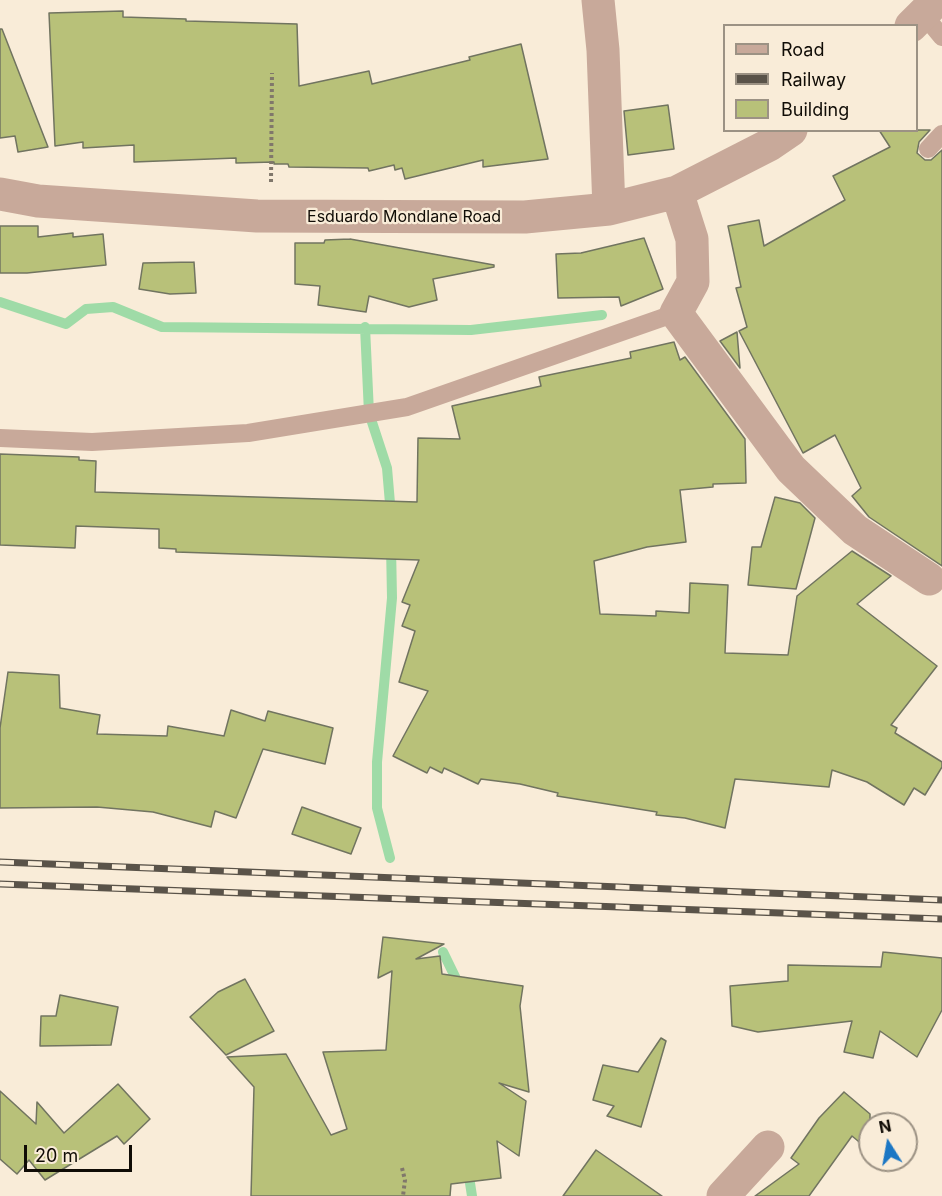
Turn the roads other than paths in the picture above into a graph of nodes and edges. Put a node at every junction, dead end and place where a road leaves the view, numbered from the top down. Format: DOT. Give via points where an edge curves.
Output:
graph roads {
  1 [pos="598,0"];
  2 [pos="788,132"];
  3 [pos="942,134"];
  4 [pos="928,149"];
  5 [pos="677,192"];
  6 [pos="0,194"];
  7 [pos="609,209"];
  8 [pos="676,313"];
  9 [pos="0,438"];
  10 [pos="929,579"];
  11 [pos="768,1147"];
  12 [pos="723,1196"];
  1 -- 7 [label="street"];
  2 -- 5 [label="street, Esduardo Mondlane Road"];
  3 -- 4 [label="lane"];
  5 -- 7 [label="street, Esduardo Mondlane Road"];
  5 -- 8 [label="street" via="692,239 693,282"];
  6 -- 7 [label="street, Esduardo Mondlane Road" via="38,201 271,216 525,217"];
  8 -- 9 [label="lane" via="407,407 248,433 92,442"];
  8 -- 10 [label="street" via="791,469 855,530"];
  11 -- 12 [label="street"];
}
